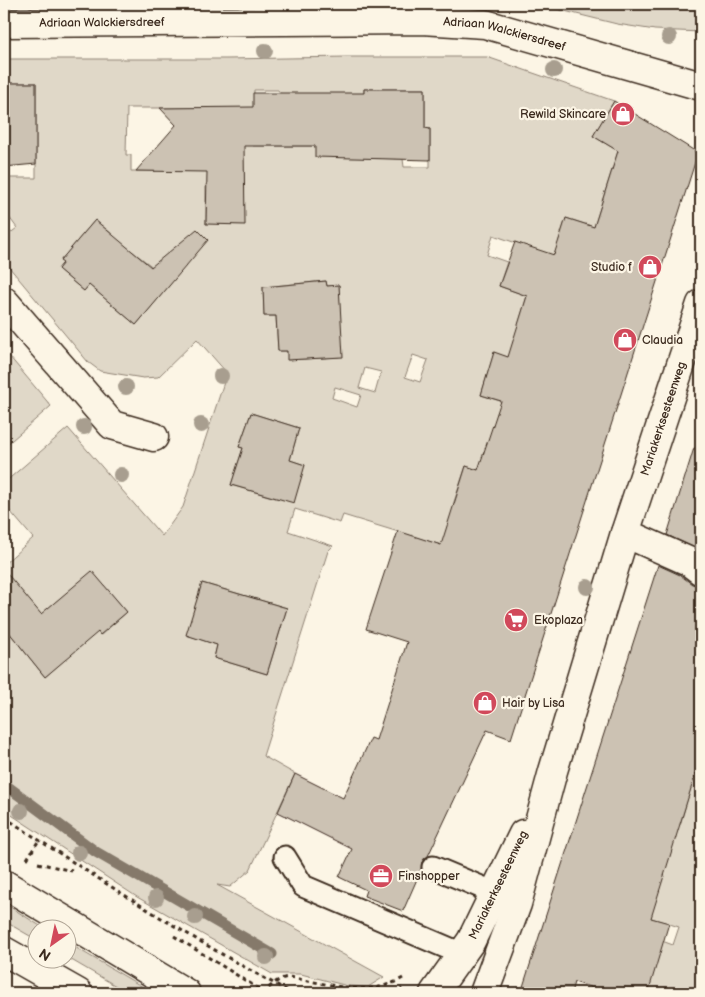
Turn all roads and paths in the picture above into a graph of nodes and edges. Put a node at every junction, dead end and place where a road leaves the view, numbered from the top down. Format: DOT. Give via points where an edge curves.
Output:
graph roads {
  1 [pos="4,23"];
  2 [pos="701,86"];
  3 [pos="4,302"];
  4 [pos="701,304"];
  5 [pos="154,437"];
  6 [pos="625,533"];
  7 [pos="701,571"];
  8 [pos="4,817"];
  9 [pos="39,840"];
  10 [pos="285,857"];
  11 [pos="18,858"];
  12 [pos="27,860"];
  13 [pos="433,868"];
  14 [pos="72,871"];
  15 [pos="4,884"];
  16 [pos="506,898"];
  17 [pos="174,936"];
  18 [pos="4,951"];
  19 [pos="449,973"];
  20 [pos="274,984"];
  21 [pos="78,993"];
  22 [pos="186,993"];
  23 [pos="263,993"];
  24 [pos="292,993"];
  25 [pos="484,993"];
  1 -- 2 [label="main road, Adriaan Walckiersdreef" via="422,20 484,24"];
  3 -- 5 [label="main road" via="112,426"];
  4 -- 6 [label="main road, Mariakerksesteenweg"];
  6 -- 7 [label="main road" via="688,561"];
  6 -- 16 [label="main road, Mariakerksesteenweg" via="553,771"];
  8 -- 9 [label="path"];
  9 -- 12 [label="path"];
  9 -- 20 [label="path" via="135,904"];
  10 -- 19 [label="lane" via="303,886"];
  11 -- 12 [label="path"];
  12 -- 14 [label="path"];
  13 -- 16 [label="lane"];
  15 -- 22 [label="main road"];
  16 -- 19 [label="main road, Mariakerksesteenweg"];
  16 -- 25 [label="main road, Mariakerksesteenweg"];
  17 -- 23 [label="path"];
  18 -- 21 [label="main road"];
  19 -- 20 [label="path" via="425,961 393,985 372,992 356,992 286,977"];
  20 -- 23 [label="path"];
  20 -- 24 [label="path"];
}
